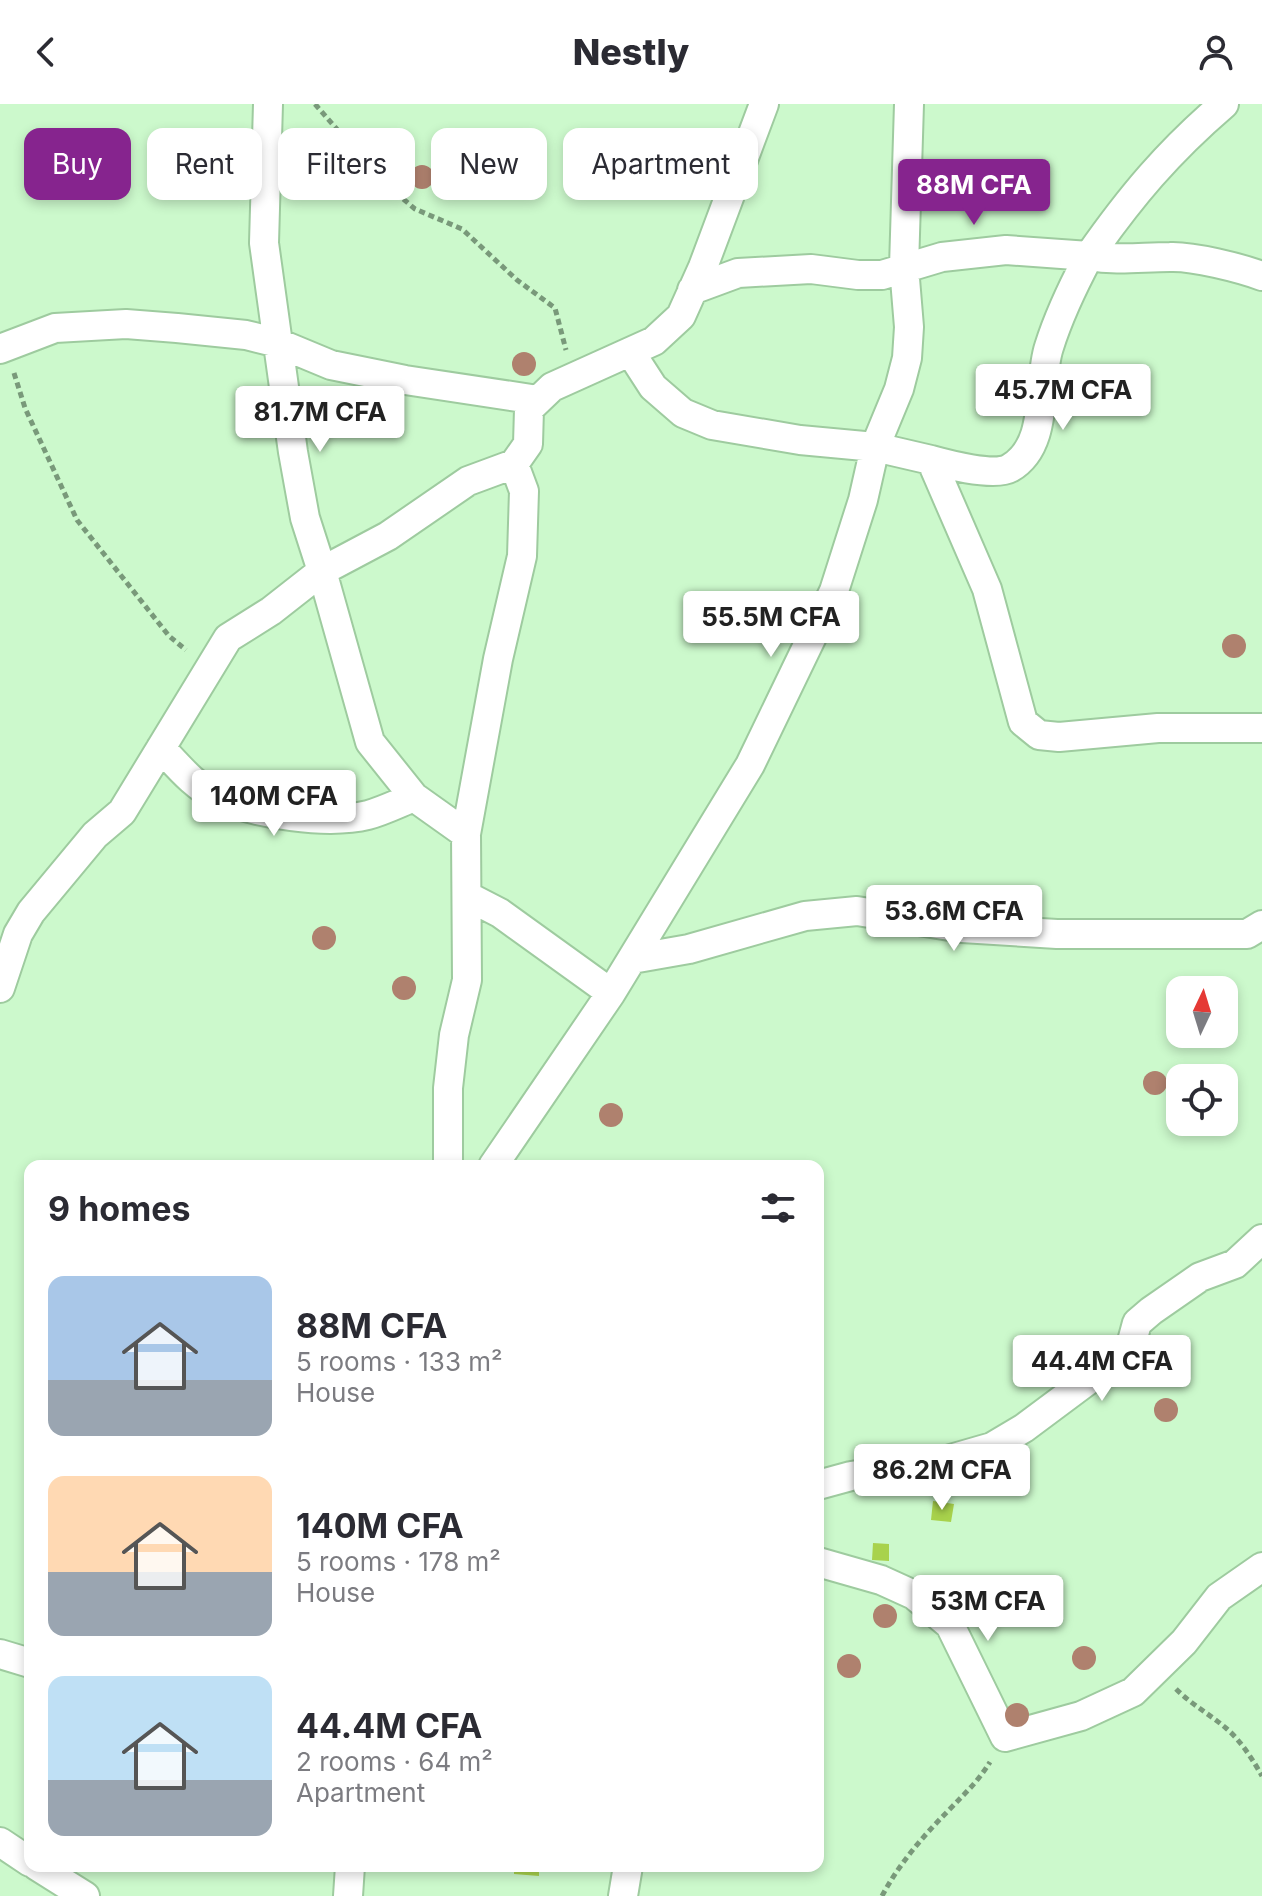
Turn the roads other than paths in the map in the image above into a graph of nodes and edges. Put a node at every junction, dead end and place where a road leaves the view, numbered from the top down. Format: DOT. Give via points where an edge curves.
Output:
graph roads {
  1 [pos="268,104"];
  2 [pos="764,104"];
  3 [pos="909,104"];
  4 [pos="1224,104"];
  5 [pos="1089,256"];
  6 [pos="904,267"];
  7 [pos="1262,276"];
  8 [pos="692,290"];
  9 [pos="278,343"];
  10 [pos="3,348"];
  11 [pos="631,353"];
  12 [pos="538,400"];
  13 [pos="875,447"];
  14 [pos="931,460"];
  15 [pos="514,464"];
  16 [pos="322,571"];
  17 [pos="1262,728"];
  18 [pos="161,748"];
  19 [pos="414,797"];
  20 [pos="466,834"];
  21 [pos="467,896"];
  22 [pos="1262,925"];
  23 [pos="632,959"];
  24 [pos="0,988"];
  25 [pos="611,993"];
  26 [pos="448,1160"];
  27 [pos="497,1160"];
  28 [pos="1262,1239"];
  29 [pos="824,1484"];
  30 [pos="824,1564"];
  31 [pos="1262,1567"];
  32 [pos="0,1654"];
  33 [pos="24,1661"];
  34 [pos="0,1842"];
  35 [pos="24,1858"];
  36 [pos="47,1872"];
  37 [pos="350,1872"];
  38 [pos="627,1872"];
  39 [pos="85,1896"];
  40 [pos="348,1896"];
  41 [pos="623,1896"];
  1 -- 9 [label="street" via="264,243"];
  2 -- 8 [label="street"];
  3 -- 6 [label="street"];
  4 -- 5 [label="street" via="1129,200"];
  5 -- 6 [label="street" via="1006,250"];
  5 -- 7 [label="street" via="1174,256"];
  5 -- 14 [label="street" via="1064,303 1047,352 1042,415 1026,452 1010,469 993,472"];
  6 -- 8 [label="street" via="882,275 811,269 738,273"];
  6 -- 13 [label="street" via="907,358"];
  8 -- 11 [label="street" via="671,327"];
  9 -- 10 [label="street" via="126,324 55,328"];
  9 -- 12 [label="street" via="331,365"];
  9 -- 16 [label="street" via="305,518"];
  11 -- 12 [label="street" via="552,387"];
  11 -- 13 [label="street" via="653,387 683,413 712,425"];
  12 -- 15 [label="street" via="529,409 528,444"];
  13 -- 14 [label="street"];
  13 -- 23 [label="street" via="834,591 750,765"];
  14 -- 17 [label="street" via="987,589 1023,722 1039,735"];
  15 -- 16 [label="street" via="468,481 388,536"];
  15 -- 20 [label="street" via="524,491 522,556"];
  16 -- 18 [label="street" via="228,638"];
  16 -- 19 [label="street" via="370,742"];
  18 -- 19 [label="street" via="188,777 217,797 285,814 326,820 369,815"];
  18 -- 24 [label="street" via="122,812 95,835 31,912"];
  19 -- 20 [label="street"];
  20 -- 21 [label="street"];
  21 -- 25 [label="street" via="500,913"];
  21 -- 26 [label="street" via="467,980 448,1088"];
  22 -- 23 [label="street" via="1247,934 1057,934 962,928 857,911 805,916 689,949"];
  23 -- 25 [label="street"];
  25 -- 27 [label="street"];
  28 -- 29 [label="street" via="1235,1264 1200,1277 1151,1311 1137,1323 1130,1349 992,1447"];
  30 -- 31 [label="street" via="914,1595 950,1625 1005,1737 1094,1710 1133,1692 1184,1642 1219,1597"];
  32 -- 33 [label="street"];
  34 -- 35 [label="street"];
  36 -- 39 [label="street"];
  37 -- 40 [label="street"];
  38 -- 41 [label="street"];
}
